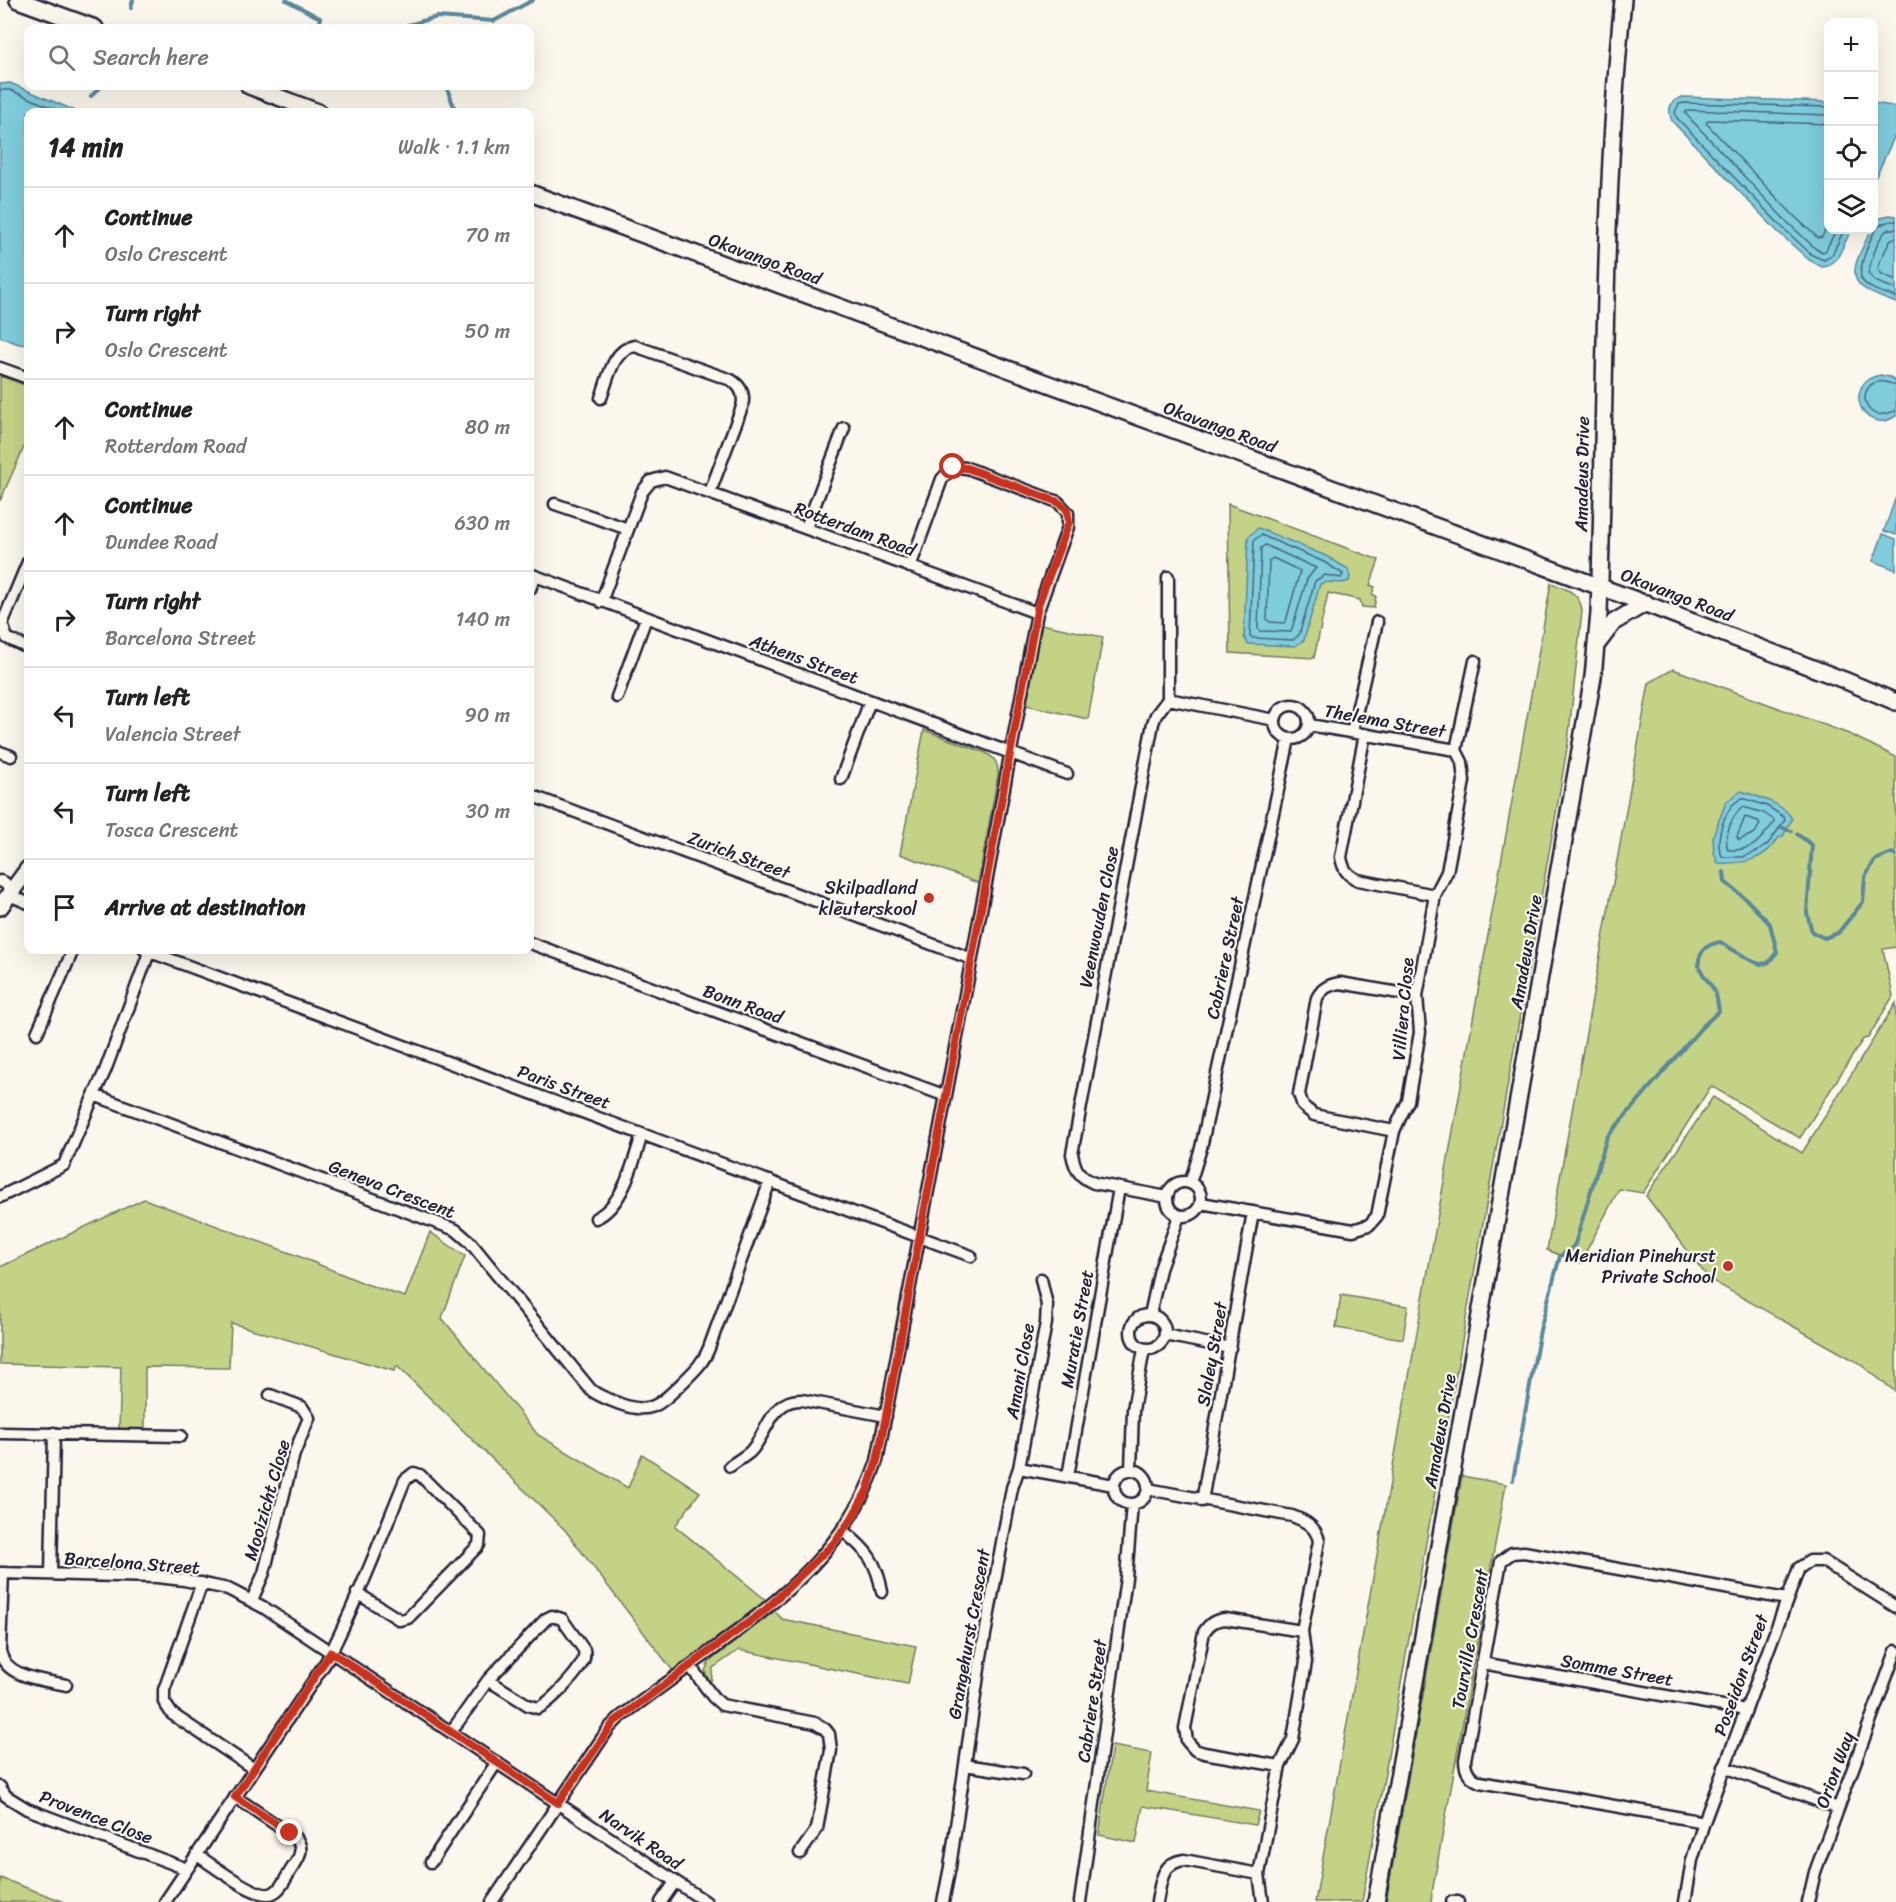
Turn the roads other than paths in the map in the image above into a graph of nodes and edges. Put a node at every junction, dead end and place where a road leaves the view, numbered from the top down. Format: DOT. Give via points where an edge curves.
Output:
graph roads {
  1 [pos="18,0"];
  2 [pos="1623,0"];
  3 [pos="84,24"];
  4 [pos="260,90"];
  5 [pos="307,108"];
  6 [pos="534,194"];
  7 [pos="0,368"];
  8 [pos="24,377"];
  9 [pos="601,398"];
  10 [pos="844,428"];
  11 [pos="710,492"];
  12 [pos="555,504"];
  13 [pos="806,528"];
  14 [pos="628,529"];
  15 [pos="910,567"];
  16 [pos="24,572"];
  17 [pos="534,576"];
  18 [pos="1168,577"];
  19 [pos="1600,587"];
  20 [pos="602,602"];
  21 [pos="1646,603"];
  22 [pos="1037,614"];
  23 [pos="646,618"];
  24 [pos="1377,622"];
  25 [pos="1596,645"];
  26 [pos="24,646"];
  27 [pos="1475,661"];
  28 [pos="617,696"];
  29 [pos="1168,699"];
  30 [pos="870,701"];
  31 [pos="1896,702"];
  32 [pos="1275,720"];
  33 [pos="1309,725"];
  34 [pos="1352,732"];
  35 [pos="1365,734"];
  36 [pos="1288,739"];
  37 [pos="1456,750"];
  38 [pos="1011,754"];
  39 [pos="1067,774"];
  40 [pos="841,779"];
  41 [pos="534,796"];
  42 [pos="24,872"];
  43 [pos="6,886"];
  44 [pos="1435,895"];
  45 [pos="24,901"];
  46 [pos="0,907"];
  47 [pos="534,943"];
  48 [pos="71,954"];
  49 [pos="147,954"];
  50 [pos="159,954"];
  51 [pos="972,958"];
  52 [pos="1417,996"];
  53 [pos="37,1033"];
  54 [pos="93,1095"];
  55 [pos="946,1096"];
  56 [pos="1394,1131"];
  57 [pos="642,1134"];
  58 [pos="770,1181"];
  59 [pos="1190,1183"];
  60 [pos="1119,1188"];
  61 [pos="0,1197"];
  62 [pos="1167,1197"];
  63 [pos="1201,1203"];
  64 [pos="1253,1212"];
  65 [pos="1179,1216"];
  66 [pos="596,1218"];
  67 [pos="920,1237"];
  68 [pos="971,1256"];
  69 [pos="1041,1279"];
  70 [pos="1150,1315"];
  71 [pos="1165,1335"];
  72 [pos="1230,1347"];
  73 [pos="1144,1349"];
  74 [pos="270,1395"];
  75 [pos="886,1416"];
  76 [pos="0,1433"];
  77 [pos="54,1433"];
  78 [pos="181,1436"];
  79 [pos="730,1466"];
  80 [pos="1019,1468"];
  81 [pos="1131,1470"];
  82 [pos="1068,1476"];
  83 [pos="1114,1485"];
  84 [pos="1148,1489"];
  85 [pos="1202,1501"];
  86 [pos="1132,1504"];
  87 [pos="843,1531"];
  88 [pos="2,1573"];
  89 [pos="51,1574"];
  90 [pos="201,1583"];
  91 [pos="882,1592"];
  92 [pos="357,1593"];
  93 [pos="1787,1599"];
  94 [pos="252,1600"];
  95 [pos="1896,1608"];
  96 [pos="1302,1631"];
  97 [pos="0,1650"];
  98 [pos="1896,1651"];
  99 [pos="331,1652"];
  100 [pos="1482,1663"];
  101 [pos="690,1666"];
  102 [pos="1893,1671"];
  103 [pos="488,1680"];
  104 [pos="66,1685"];
  105 [pos="1745,1710"];
  106 [pos="451,1732"];
  107 [pos="497,1762"];
  108 [pos="965,1765"];
  109 [pos="1280,1766"];
  110 [pos="1724,1767"];
  111 [pos="254,1769"];
  112 [pos="1023,1774"];
  113 [pos="0,1787"];
  114 [pos="235,1797"];
  115 [pos="558,1803"];
  116 [pos="1838,1808"];
  117 [pos="1704,1822"];
  118 [pos="800,1853"];
  119 [pos="197,1855"];
  120 [pos="431,1862"];
  121 [pos="187,1869"];
  122 [pos="1259,1874"];
  123 [pos="675,1882"];
  124 [pos="165,1902"];
  125 [pos="492,1902"];
  126 [pos="662,1902"];
  127 [pos="706,1902"];
  128 [pos="943,1902"];
  129 [pos="1080,1902"];
  130 [pos="1157,1902"];
  131 [pos="1263,1902"];
  132 [pos="1376,1902"];
  133 [pos="1452,1902"];
  134 [pos="1458,1902"];
  135 [pos="1685,1902"];
  136 [pos="1808,1902"];
  1 -- 3 [label="street"];
  2 -- 19 [label="street, Amadeus Drive" via="1611,167"];
  4 -- 5 [label="street"];
  6 -- 19 [label="street, Okavango Road"];
  7 -- 8 [label="street"];
  9 -- 11 [label="street" via="617,357 635,346 738,385 743,394 742,406"];
  10 -- 13 [label="street"];
  11 -- 13 [label="street, Rotterdam Road"];
  11 -- 14 [label="street, Rotterdam Road" via="670,478 655,478 644,488"];
  12 -- 14 [label="street"];
  13 -- 15 [label="street, Rotterdam Road"];
  14 -- 20 [label="street, Rotterdam Road"];
  15 -- 22 [label="street, Rotterdam Road"];
  15 -- 22 [label="street" via="942,479 953,467 967,468 1058,502 1067,509 1068,527"];
  16 -- 26 [label="street" via="2,624 7,638"];
  17 -- 20 [label="street, Athens Street"];
  18 -- 29 [label="street"];
  19 -- 21 [label="street, Okavango Road"];
  19 -- 25 [label="street, Amadeus Drive"];
  20 -- 23 [label="street, Athens Street"];
  21 -- 25 [label="street" via="1614,622"];
  21 -- 31 [label="street, Okavango Road"];
  22 -- 38 [label="street"];
  23 -- 28 [label="street"];
  23 -- 30 [label="street, Athens Street"];
  24 -- 34 [label="street"];
  25 -- 132 [label="street, Amadeus Drive" via="1571,808"];
  27 -- 37 [label="street, Villiera Close"];
  29 -- 32 [label="street"];
  29 -- 60 [label="street, Veenwouden Close" via="1153,723 1072,1154 1074,1167 1086,1180"];
  30 -- 38 [label="street, Athens Street"];
  30 -- 40 [label="street"];
  32 -- 33 [label="street" via="1280,710 1294,705 1306,712"];
  32 -- 36 [label="street" via="1278,731"];
  33 -- 34 [label="street, Thelema Street"];
  33 -- 36 [label="street" via="1302,737"];
  34 -- 35 [label="street, Thelema Street"];
  35 -- 37 [label="street, Thelema Street"];
  35 -- 44 [label="street" via="1342,865 1351,877 1359,880"];
  36 -- 59 [label="street, Cabriere Street" via="1201,1148"];
  37 -- 44 [label="street, Villiera Close" via="1464,781 1448,872"];
  38 -- 39 [label="street, Athens Street"];
  38 -- 51 [label="street"];
  41 -- 51 [label="street, Zurich Street"];
  42 -- 43 [label="street"];
  43 -- 45 [label="street"];
  43 -- 46 [label="street"];
  44 -- 52 [label="street, Villiera Close"];
  47 -- 55 [label="street, Bonn Road"];
  48 -- 53 [label="street"];
  49 -- 54 [label="street"];
  50 -- 57 [label="street, Paris Street"];
  51 -- 55 [label="street"];
  52 -- 56 [label="street, Villiera Close" via="1420,1032 1408,1101"];
  52 -- 56 [label="street" via="1340,983 1324,988 1317,998 1299,1094 1303,1106 1314,1115"];
  54 -- 58 [label="street, Geneva Crescent" via="456,1230 591,1390 639,1409 660,1403 703,1361"];
  54 -- 61 [label="street" via="64,1165"];
  55 -- 67 [label="street"];
  56 -- 64 [label="street, Villiera Close" via="1380,1206 1365,1228 1353,1230"];
  57 -- 58 [label="street, Paris Street"];
  57 -- 66 [label="street" via="619,1196 611,1209"];
  58 -- 67 [label="street, Paris Street"];
  59 -- 62 [label="street" via="1175,1185"];
  59 -- 63 [label="street" via="1198,1189"];
  60 -- 62 [label="street, Veenwouden Close"];
  60 -- 82 [label="street, Muratie Street"];
  62 -- 65 [label="street" via="1170,1209"];
  63 -- 64 [label="street, Villiera Close"];
  63 -- 65 [label="street" via="1195,1213"];
  64 -- 72 [label="street, Slaley Street"];
  65 -- 70 [label="street" via="1160,1269"];
  67 -- 68 [label="street, Paris Street"];
  67 -- 75 [label="street"];
  69 -- 80 [label="street, Amani Close" via="1047,1305 1046,1323"];
  70 -- 71 [label="street" via="1162,1322"];
  70 -- 73 [label="street" via="1136,1320 1131,1330 1133,1341"];
  71 -- 72 [label="street"];
  71 -- 73 [label="street" via="1158,1347"];
  72 -- 85 [label="street, Slaley Street"];
  73 -- 81 [label="street" via="1133,1410"];
  74 -- 94 [label="street, Mooizicht Close" via="302,1407 309,1418 294,1454 264,1573"];
  75 -- 79 [label="street" via="802,1400 788,1402 778,1409 751,1451"];
  75 -- 87 [label="street" via="872,1476"];
  76 -- 77 [label="street"];
  77 -- 78 [label="street"];
  77 -- 89 [label="street"];
  80 -- 82 [label="street"];
  80 -- 108 [label="street, Grangehurst Crescent" via="997,1564"];
  81 -- 83 [label="street" via="1118,1476"];
  81 -- 84 [label="street" via="1145,1477"];
  82 -- 83 [label="street"];
  83 -- 86 [label="street" via="1119,1499"];
  84 -- 85 [label="street"];
  84 -- 86 [label="street" via="1141,1501"];
  85 -- 96 [label="street" via="1292,1516 1315,1531 1319,1541"];
  86 -- 129 [label="street, Cabriere Street" via="1126,1578"];
  87 -- 91 [label="street" via="875,1564"];
  87 -- 101 [label="street" via="780,1598"];
  88 -- 89 [label="street, Barcelona Street"];
  88 -- 97 [label="street"];
  89 -- 90 [label="street, Barcelona Street" via="157,1577"];
  90 -- 94 [label="street, Barcelona Street"];
  90 -- 111 [label="street" via="164,1690 164,1702 172,1714"];
  92 -- 92 [label="street" via="410,1474 420,1475 480,1535 479,1545 408,1618 400,1620"];
  92 -- 99 [label="street"];
  93 -- 95 [label="street, Poseidon Street" via="1799,1568 1819,1560"];
  93 -- 100 [label="street, Tourville Crescent" via="1517,1552 1506,1556 1500,1565"];
  93 -- 105 [label="street, Poseidon Street"];
  94 -- 99 [label="street, Barcelona Street"];
  96 -- 109 [label="street" via="1306,1662 1293,1739"];
  96 -- 109 [label="street" via="1225,1618 1209,1625 1204,1632 1185,1728 1187,1741 1199,1752"];
  97 -- 104 [label="street" via="4,1662 16,1671"];
  98 -- 102 [label="street, Orion Way"];
  99 -- 106 [label="street, Barcelona Street"];
  99 -- 111 [label="street"];
  100 -- 105 [label="street, Somme Street"];
  100 -- 117 [label="street, Tourville Crescent" via="1465,1760 1473,1778"];
  101 -- 115 [label="street" via="614,1722"];
  101 -- 118 [label="street" via="722,1705 815,1723 829,1734 831,1750 817,1828"];
  102 -- 116 [label="street, Orion Way"];
  103 -- 103 [label="street" via="552,1616 566,1623 584,1650 581,1665 538,1708"];
  103 -- 106 [label="street"];
  105 -- 110 [label="street, Poseidon Street"];
  106 -- 107 [label="street, Barcelona Street"];
  107 -- 115 [label="street, Barcelona Street"];
  107 -- 120 [label="street"];
  108 -- 112 [label="street"];
  108 -- 128 [label="street, Grangehurst Crescent"];
  109 -- 122 [label="street"];
  110 -- 116 [label="street"];
  110 -- 117 [label="street, Poseidon Street"];
  111 -- 114 [label="street"];
  113 -- 121 [label="street, Provence Close" via="6,1796 27,1809"];
  114 -- 119 [label="street"];
  114 -- 119 [label="street" via="300,1844 295,1863 277,1891 265,1895 252,1890"];
  115 -- 123 [label="street, Narvik Road"];
  115 -- 125 [label="street"];
  116 -- 136 [label="street, Orion Way"];
  117 -- 135 [label="street, Poseidon Street"];
  119 -- 121 [label="street"];
  121 -- 124 [label="street"];
  122 -- 130 [label="street" via="1179,1861 1164,1871"];
  122 -- 131 [label="street"];
  123 -- 126 [label="street"];
  123 -- 127 [label="street, Narvik Road"];
  133 -- 134 [label="street"];
}
